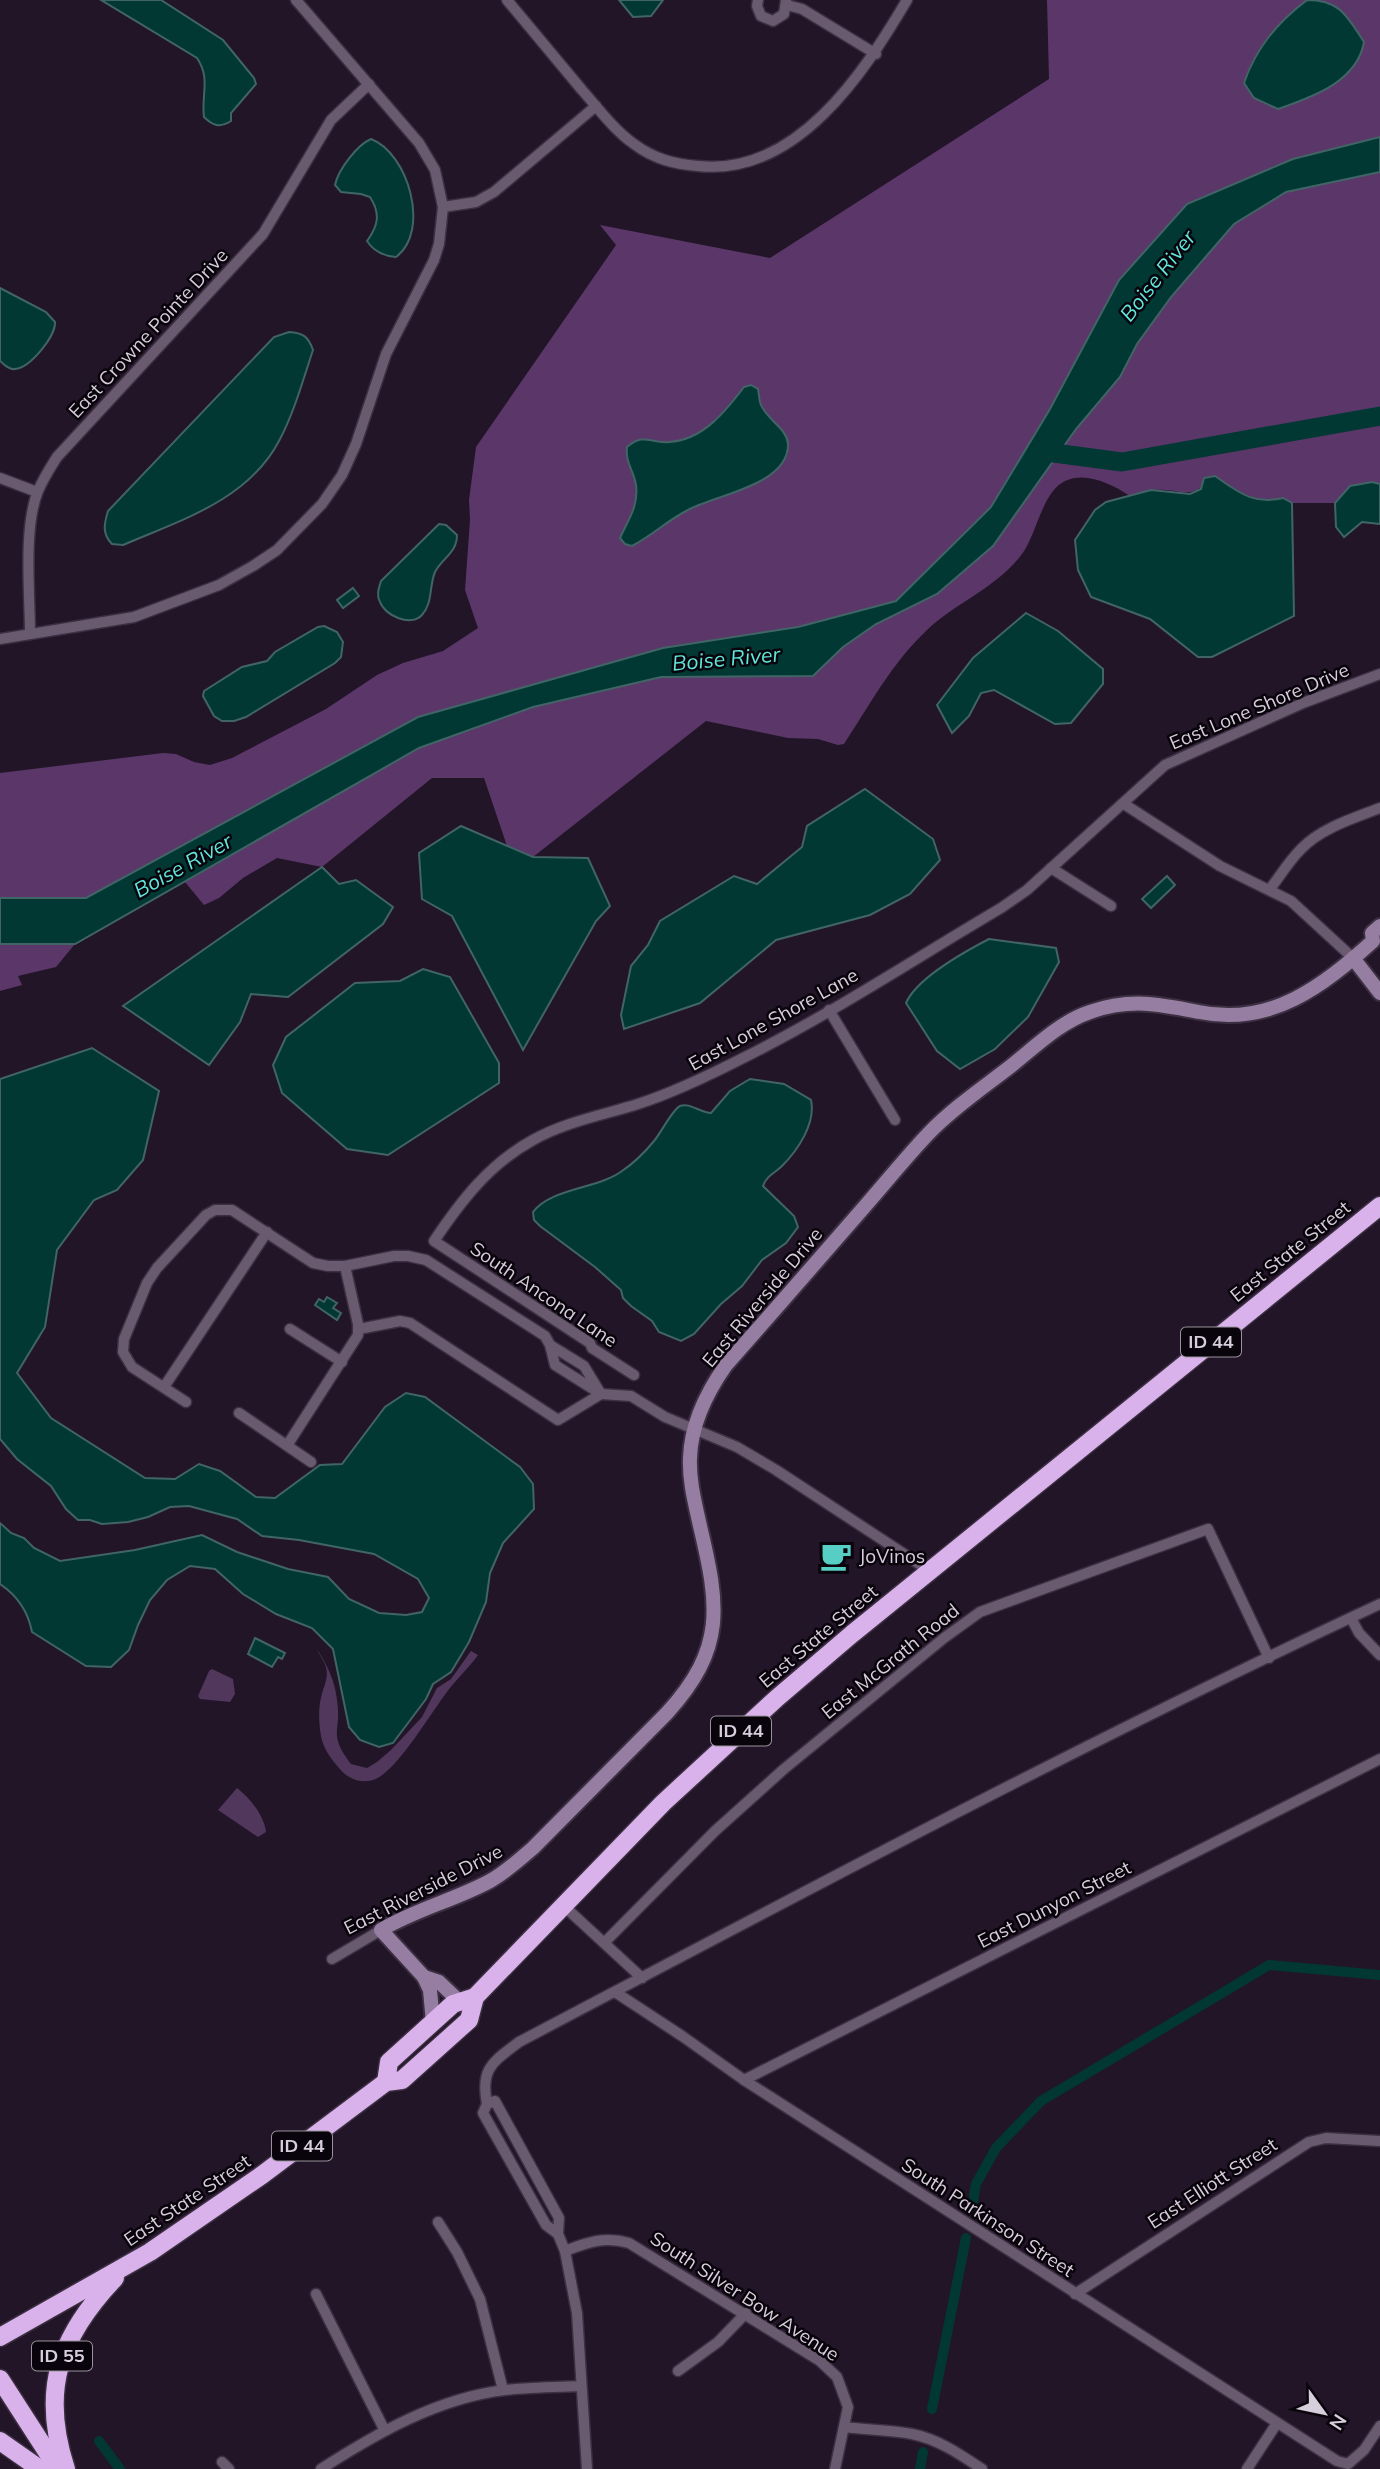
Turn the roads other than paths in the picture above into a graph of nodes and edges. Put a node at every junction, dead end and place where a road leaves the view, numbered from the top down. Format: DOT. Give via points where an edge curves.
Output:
graph roads {
  1 [pos="296,0"];
  2 [pos="507,0"];
  3 [pos="758,0"];
  4 [pos="907,0"];
  5 [pos="786,3"];
  6 [pos="876,54"];
  7 [pos="369,84"];
  8 [pos="596,106"];
  9 [pos="443,207"];
  10 [pos="0,478"];
  11 [pos="37,492"];
  12 [pos="30,634"];
  13 [pos="0,639"];
  14 [pos="1380,674"];
  15 [pos="1124,804"];
  16 [pos="1380,808"];
  17 [pos="1051,868"];
  18 [pos="1270,889"];
  19 [pos="1111,906"];
  20 [pos="1380,926"];
  21 [pos="1377,942"];
  22 [pos="1353,958"];
  23 [pos="1380,993"];
  24 [pos="829,1010"];
  25 [pos="895,1120"];
  26 [pos="1380,1206"];
  27 [pos="267,1232"];
  28 [pos="434,1241"];
  29 [pos="345,1266"];
  30 [pos="290,1329"];
  31 [pos="359,1329"];
  32 [pos="550,1345"];
  33 [pos="342,1362"];
  34 [pos="634,1375"];
  35 [pos="164,1387"];
  36 [pos="601,1394"];
  37 [pos="186,1402"];
  38 [pos="239,1413"];
  39 [pos="693,1430"];
  40 [pos="288,1444"];
  41 [pos="311,1462"];
  42 [pos="930,1572"];
  43 [pos="1380,1604"];
  44 [pos="1351,1618"];
  45 [pos="1380,1655"];
  46 [pos="1269,1658"];
  47 [pos="1380,1759"];
  48 [pos="565,1907"];
  49 [pos="381,1930"];
  50 [pos="604,1943"];
  51 [pos="332,1959"];
  52 [pos="424,1977"];
  53 [pos="642,1978"];
  54 [pos="615,1992"];
  55 [pos="467,2000"];
  56 [pos="433,2023"];
  57 [pos="744,2080"];
  58 [pos="386,2082"];
  59 [pos="487,2104"];
  60 [pos="1380,2141"];
  61 [pos="438,2222"];
  62 [pos="558,2234"];
  63 [pos="565,2251"];
  64 [pos="128,2264"];
  65 [pos="316,2294"];
  66 [pos="1075,2294"];
  67 [pos="746,2313"];
  68 [pos="0,2337"];
  69 [pos="678,2371"];
  70 [pos="0,2379"];
  71 [pos="581,2386"];
  72 [pos="503,2390"];
  73 [pos="1277,2423"];
  74 [pos="1380,2426"];
  75 [pos="845,2427"];
  76 [pos="384,2429"];
  77 [pos="0,2441"];
  78 [pos="40,2469"];
  79 [pos="58,2469"];
  80 [pos="66,2469"];
  81 [pos="321,2469"];
  82 [pos="587,2469"];
  83 [pos="835,2469"];
  84 [pos="982,2469"];
  85 [pos="1247,2469"];
  1 -- 7 [label="street"];
  2 -- 8 [label="street"];
  3 -- 5 [label="street" via="758,11 768,20 780,18"];
  4 -- 6 [label="street"];
  5 -- 6 [label="street"];
  6 -- 8 [label="street" via="803,133 781,149 735,165 664,161 632,143"];
  7 -- 9 [label="street" via="419,143 435,170"];
  7 -- 11 [label="street, East Crowne Pointe Drive" via="331,120 263,234 57,457"];
  8 -- 9 [label="street" via="494,192 476,202"];
  9 -- 12 [label="street" via="434,260 386,354 356,444 342,475 301,529 253,566 170,605 134,617"];
  10 -- 11 [label="street"];
  11 -- 12 [label="street, East Crowne Pointe Drive" via="30,532"];
  12 -- 13 [label="street"];
  14 -- 15 [label="street, East Lone Shore Drive" via="1165,765"];
  15 -- 17 [label="street, East Lone Shore Lane"];
  15 -- 18 [label="street" via="1220,866"];
  16 -- 18 [label="street" via="1309,841"];
  17 -- 19 [label="street"];
  17 -- 24 [label="street, East Lone Shore Lane" via="1001,908"];
  18 -- 22 [label="street" via="1291,901"];
  20 -- 21 [label="street, East Riverside Drive" via="1372,933"];
  21 -- 22 [label="street, East Riverside Drive"];
  22 -- 23 [label="street"];
  22 -- 39 [label="street, East Riverside Drive" via="1319,985 1266,1011 1221,1015 1137,1002 1088,1013 1051,1034 930,1132 726,1365"];
  24 -- 25 [label="street"];
  24 -- 28 [label="street, East Lone Shore Lane" via="695,1083 534,1139 480,1179"];
  26 -- 42 [label="highway, East State Street / ID 44"];
  27 -- 29 [label="street" via="313,1263"];
  27 -- 35 [label="street"];
  27 -- 35 [label="street" via="232,1210 215,1210 167,1256 147,1283 122,1352 132,1367"];
  28 -- 34 [label="street, South Ancona Lane"];
  29 -- 31 [label="street"];
  29 -- 32 [label="street" via="394,1256 426,1261 545,1336"];
  30 -- 33 [label="street"];
  31 -- 33 [label="street"];
  31 -- 36 [label="street" via="410,1323 558,1420"];
  32 -- 36 [label="street" via="583,1366"];
  32 -- 36 [label="street" via="555,1365"];
  33 -- 40 [label="street"];
  35 -- 37 [label="street"];
  36 -- 39 [label="street" via="631,1396"];
  38 -- 40 [label="street"];
  39 -- 42 [label="street" via="737,1447 776,1470"];
  39 -- 49 [label="street, East Riverside Drive" via="691,1486 715,1607 707,1650 694,1680 667,1713 512,1867"];
  40 -- 41 [label="street"];
  42 -- 48 [label="highway, East State Street / ID 44" via="777,1698 663,1803"];
  43 -- 44 [label="street"];
  44 -- 45 [label="street"];
  44 -- 46 [label="street"];
  46 -- 50 [label="street, East McGrath Road" via="1208,1530 980,1612 783,1769 715,1830"];
  46 -- 53 [label="street" via="972,1804"];
  47 -- 57 [label="street, East Dunyon Street"];
  48 -- 50 [label="street"];
  48 -- 55 [label="highway, East State Street / ID 44"];
  49 -- 51 [label="street, East Riverside Drive"];
  49 -- 52 [label="street"];
  50 -- 53 [label="street"];
  52 -- 55 [label="street"];
  52 -- 56 [label="street"];
  53 -- 54 [label="street"];
  54 -- 57 [label="street, South Parkinson Street"];
  54 -- 59 [label="street" via="519,2042 496,2060 483,2085"];
  55 -- 56 [label="highway, East State Street / ID 44" via="453,2004"];
  55 -- 58 [label="highway, East State Street / ID 44" via="469,2020 402,2080"];
  56 -- 58 [label="highway, East State Street / ID 44" via="389,2062"];
  57 -- 66 [label="street, South Parkinson Street"];
  58 -- 64 [label="highway, East State Street / ID 44" via="262,2175"];
  59 -- 62 [label="street" via="482,2113 546,2225"];
  59 -- 62 [label="street" via="495,2101 559,2218"];
  60 -- 66 [label="street, East Elliott Street" via="1326,2138 1309,2142"];
  61 -- 72 [label="street" via="480,2299"];
  62 -- 63 [label="street"];
  63 -- 67 [label="street, South Silver Bow Avenue" via="605,2238 629,2243"];
  63 -- 71 [label="street" via="577,2313"];
  64 -- 68 [label="highway, East State Street / ID 44"];
  64 -- 80 [label="highway, ID 55" via="71,2333 60,2362 54,2391"];
  65 -- 76 [label="street"];
  66 -- 73 [label="street, South Parkinson Street"];
  67 -- 69 [label="street" via="718,2342"];
  67 -- 75 [label="street, South Silver Bow Avenue" via="837,2377 848,2407"];
  70 -- 79 [label="highway"];
  71 -- 72 [label="street"];
  71 -- 82 [label="street"];
  72 -- 76 [label="street"];
  73 -- 74 [label="street, South Parkinson Street" via="1348,2464 1364,2451"];
  73 -- 85 [label="street"];
  75 -- 83 [label="street, South Silver Bow Avenue"];
  75 -- 84 [label="street" via="912,2434 943,2445"];
  76 -- 81 [label="street"];
  77 -- 78 [label="highway"];
}
